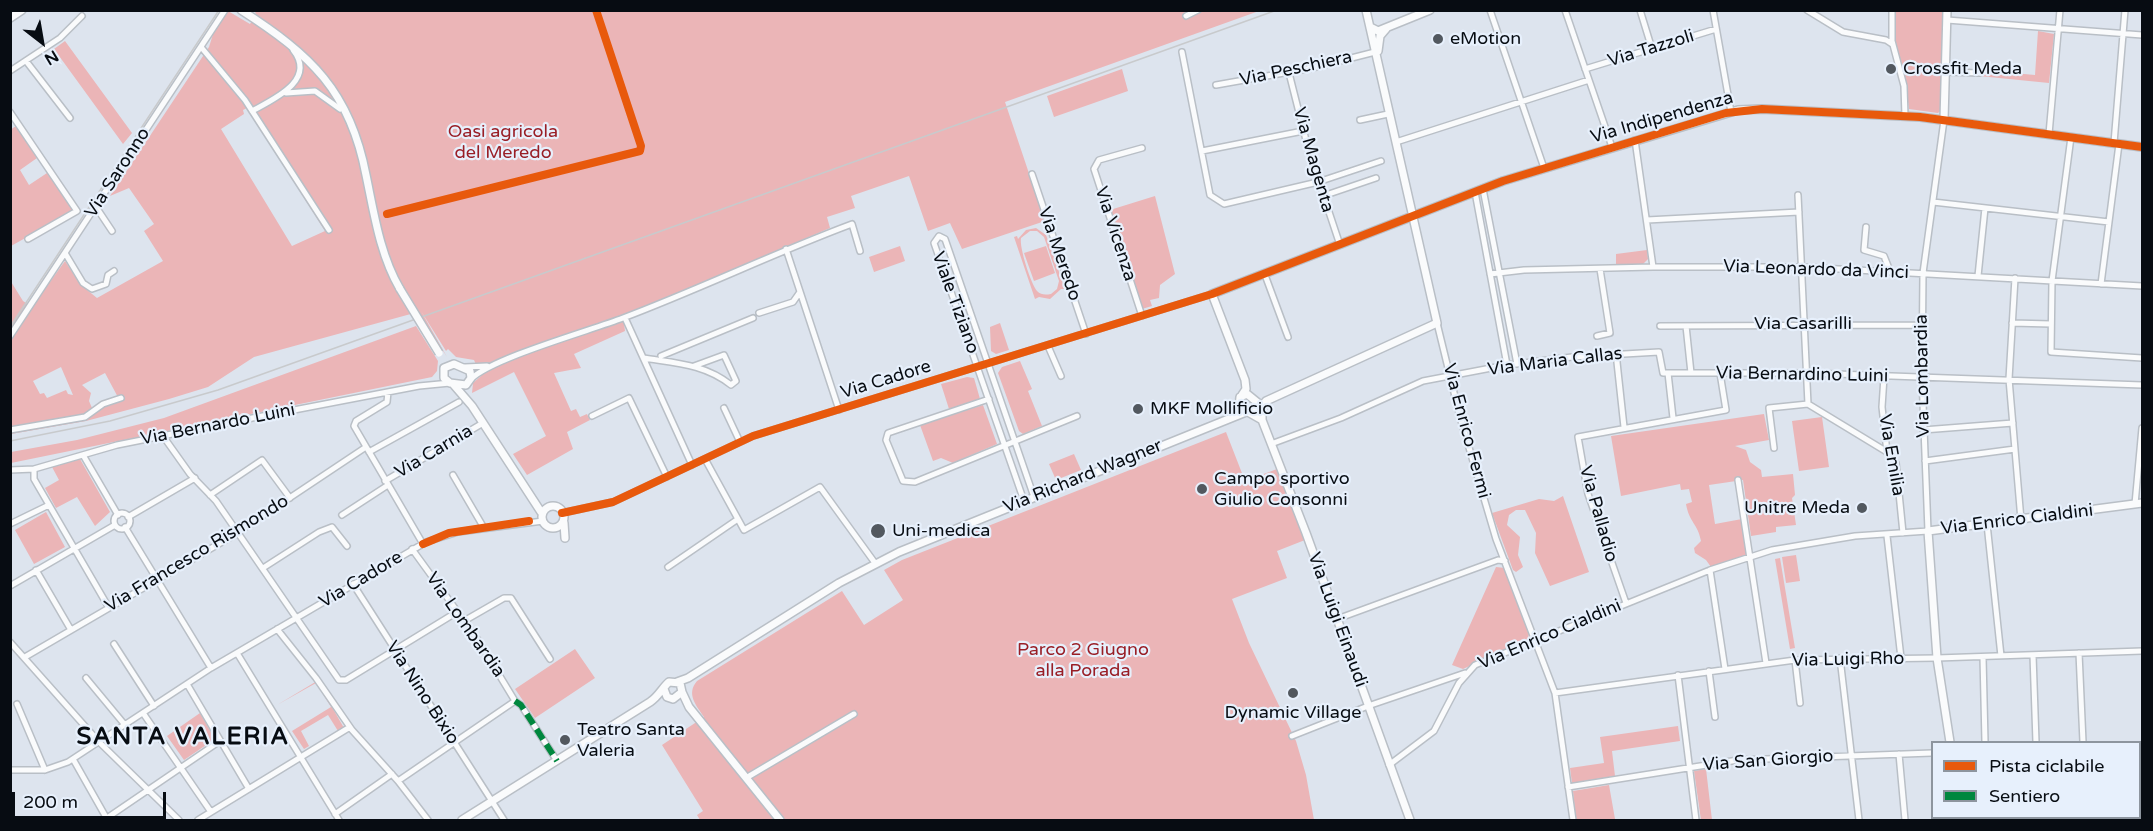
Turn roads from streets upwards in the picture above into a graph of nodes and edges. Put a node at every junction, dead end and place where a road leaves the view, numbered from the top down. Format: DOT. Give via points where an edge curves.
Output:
graph roads {
  1 [pos="22,10"];
  2 [pos="225,10"];
  3 [pos="234,10"];
  4 [pos="241,10"];
  5 [pos="1197,10"];
  6 [pos="1366,10"];
  7 [pos="1430,10"];
  8 [pos="1490,10"];
  9 [pos="1565,10"];
  10 [pos="1640,10"];
  11 [pos="1713,10"];
  12 [pos="1807,10"];
  13 [pos="1892,10"];
  14 [pos="1947,10"];
  15 [pos="2060,10"];
  16 [pos="2125,10"];
  17 [pos="81,16"];
  18 [pos="1186,16"];
  19 [pos="10,18"];
  20 [pos="1947,20"];
  21 [pos="1369,23"];
  22 [pos="1391,25"];
  23 [pos="2058,28"];
  24 [pos="1716,29"];
  25 [pos="2123,33"];
  26 [pos="2142,35"];
  27 [pos="1893,46"];
  28 [pos="201,47"];
  29 [pos="1652,49"];
  30 [pos="293,50"];
  31 [pos="1182,52"];
  32 [pos="1375,52"];
  33 [pos="26,61"];
  34 [pos="1585,69"];
  35 [pos="10,71"];
  36 [pos="1946,72"];
  37 [pos="1289,73"];
  38 [pos="1980,73"];
  39 [pos="1589,80"];
  40 [pos="1380,81"];
  41 [pos="1216,86"];
  42 [pos="281,94"];
  43 [pos="1522,102"];
  44 [pos="340,109"];
  45 [pos="252,111"];
  46 [pos="10,112"];
  47 [pos="1731,112"];
  48 [pos="1389,114"];
  49 [pos="1905,116"];
  50 [pos="70,118"];
  51 [pos="1360,120"];
  52 [pos="1944,120"];
  53 [pos="1304,131"];
  54 [pos="2049,134"];
  55 [pos="2071,137"];
  56 [pos="1635,140"];
  57 [pos="1396,142"];
  58 [pos="2117,144"];
  59 [pos="1612,147"];
  60 [pos="2142,147"];
  61 [pos="1142,148"];
  62 [pos="1202,151"];
  63 [pos="1381,161"];
  64 [pos="1544,168"];
  65 [pos="1032,174"];
  66 [pos="1376,178"];
  67 [pos="1318,182"];
  68 [pos="1479,190"];
  69 [pos="1798,195"];
  70 [pos="1323,196"];
  71 [pos="370,197"];
  72 [pos="1933,202"];
  73 [pos="96,207"];
  74 [pos="1985,208"];
  75 [pos="1799,212"];
  76 [pos="2059,216"];
  77 [pos="1412,217"];
  78 [pos="1647,220"];
  79 [pos="2109,222"];
  80 [pos="1866,227"];
  81 [pos="329,230"];
  82 [pos="112,231"];
  83 [pos="28,239"];
  84 [pos="1340,246"];
  85 [pos="786,249"];
  86 [pos="860,251"];
  87 [pos="65,253"];
  88 [pos="1653,267"];
  89 [pos="1803,267"];
  90 [pos="1600,269"];
  91 [pos="114,271"];
  92 [pos="1499,271"];
  93 [pos="1890,272"];
  94 [pos="1923,273"];
  95 [pos="1265,274"];
  96 [pos="1490,274"];
  97 [pos="1978,276"];
  98 [pos="2015,278"];
  99 [pos="2052,281"];
  100 [pos="2101,284"];
  101 [pos="2142,286"];
  102 [pos="800,292"];
  103 [pos="1212,294"];
  104 [pos="759,314"];
  105 [pos="1142,316"];
  106 [pos="625,318"];
  107 [pos="753,318"];
  108 [pos="1437,323"];
  109 [pos="2012,323"];
  110 [pos="1806,324"];
  111 [pos="2051,324"];
  112 [pos="1921,325"];
  113 [pos="1660,326"];
  114 [pos="1686,326"];
  115 [pos="1086,334"];
  116 [pos="10,336"];
  117 [pos="1597,336"];
  118 [pos="1288,337"];
  119 [pos="1048,346"];
  120 [pos="670,352"];
  121 [pos="439,353"];
  122 [pos="1616,353"];
  123 [pos="661,356"];
  124 [pos="644,357"];
  125 [pos="2142,358"];
  126 [pos="668,362"];
  127 [pos="456,364"];
  128 [pos="988,364"];
  129 [pos="1517,364"];
  130 [pos="494,365"];
  131 [pos="694,366"];
  132 [pos="1507,366"];
  133 [pos="465,367"];
  134 [pos="978,368"];
  135 [pos="443,371"];
  136 [pos="1668,373"];
  137 [pos="1691,373"];
  138 [pos="1720,373"];
  139 [pos="1808,373"];
  140 [pos="1060,376"];
  141 [pos="1450,377"];
  142 [pos="1884,377"];
  143 [pos="1922,377"];
  144 [pos="2009,379"];
  145 [pos="469,382"];
  146 [pos="452,384"];
  147 [pos="427,385"];
  148 [pos="2142,385"];
  149 [pos="388,392"];
  150 [pos="121,398"];
  151 [pos="989,399"];
  152 [pos="1240,399"];
  153 [pos="459,402"];
  154 [pos="1808,404"];
  155 [pos="472,406"];
  156 [pos="1262,407"];
  157 [pos="724,408"];
  158 [pos="839,410"];
  159 [pos="1247,411"];
  160 [pos="592,416"];
  161 [pos="1077,416"];
  162 [pos="1228,417"];
  163 [pos="1673,418"];
  164 [pos="1262,420"];
  165 [pos="483,423"];
  166 [pos="2013,423"];
  167 [pos="1624,427"];
  168 [pos="10,430"];
  169 [pos="1923,430"];
  170 [pos="2142,431"];
  171 [pos="163,436"];
  172 [pos="740,441"];
  173 [pos="1014,442"];
  174 [pos="1271,444"];
  175 [pos="1005,446"];
  176 [pos="1774,448"];
  177 [pos="2015,449"];
  178 [pos="368,450"];
  179 [pos="1887,452"];
  180 [pos="83,454"];
  181 [pos="705,459"];
  182 [pos="1925,460"];
  183 [pos="692,465"];
  184 [pos="34,469"];
  185 [pos="10,470"];
  186 [pos="453,476"];
  187 [pos="667,477"];
  188 [pos="195,478"];
  189 [pos="1738,480"];
  190 [pos="387,483"];
  191 [pos="210,495"];
  192 [pos="1034,497"];
  193 [pos="290,498"];
  194 [pos="534,498"];
  195 [pos="1024,501"];
  196 [pos="2139,504"];
  197 [pos="49,505"];
  198 [pos="549,508"];
  199 [pos="118,515"];
  200 [pos="342,515"];
  201 [pos="541,516"];
  202 [pos="128,517"];
  203 [pos="564,518"];
  204 [pos="738,519"];
  205 [pos="2021,520"];
  206 [pos="10,524"];
  207 [pos="1988,524"];
  208 [pos="115,525"];
  209 [pos="125,527"];
  210 [pos="554,527"];
  211 [pos="484,528"];
  212 [pos="1928,531"];
  213 [pos="238,532"];
  214 [pos="1903,533"];
  215 [pos="1887,536"];
  216 [pos="423,544"];
  217 [pos="347,546"];
  218 [pos="75,548"];
  219 [pos="412,549"];
  220 [pos="1750,557"];
  221 [pos="1505,561"];
  222 [pos="875,563"];
  223 [pos="668,567"];
  224 [pos="262,568"];
  225 [pos="36,570"];
  226 [pos="1710,570"];
  227 [pos="157,580"];
  228 [pos="353,584"];
  229 [pos="10,586"];
  230 [pos="1626,603"];
  231 [pos="109,608"];
  232 [pos="457,612"];
  233 [pos="297,618"];
  234 [pos="1336,619"];
  235 [pos="464,621"];
  236 [pos="277,629"];
  237 [pos="71,630"];
  238 [pos="1536,640"];
  239 [pos="10,642"];
  240 [pos="114,644"];
  241 [pos="395,650"];
  242 [pos="2142,651"];
  243 [pos="237,653"];
  244 [pos="2079,653"];
  245 [pos="2033,655"];
  246 [pos="2001,656"];
  247 [pos="25,657"];
  248 [pos="1983,657"];
  249 [pos="550,658"];
  250 [pos="1840,658"];
  251 [pos="1901,658"];
  252 [pos="1937,658"];
  253 [pos="1795,660"];
  254 [pos="1766,663"];
  255 [pos="211,668"];
  256 [pos="1725,669"];
  257 [pos="1709,671"];
  258 [pos="1465,673"];
  259 [pos="1678,675"];
  260 [pos="86,678"];
  261 [pos="688,678"];
  262 [pos="674,681"];
  263 [pos="187,684"];
  264 [pos="664,687"];
  265 [pos="682,690"];
  266 [pos="1555,693"];
  267 [pos="671,698"];
  268 [pos="515,701"];
  269 [pos="650,702"];
  270 [pos="1800,703"];
  271 [pos="17,704"];
  272 [pos="154,706"];
  273 [pos="1368,706"];
  274 [pos="689,707"];
  275 [pos="143,713"];
  276 [pos="854,714"];
  277 [pos="1715,717"];
  278 [pos="125,725"];
  279 [pos="350,727"];
  280 [pos="1292,736"];
  281 [pos="220,741"];
  282 [pos="1950,741"];
  283 [pos="1985,741"];
  284 [pos="2036,741"];
  285 [pos="2083,741"];
  286 [pos="99,742"];
  287 [pos="455,744"];
  288 [pos="1931,753"];
  289 [pos="1899,754"];
  290 [pos="1852,756"];
  291 [pos="301,758"];
  292 [pos="73,759"];
  293 [pos="557,761"];
  294 [pos="1389,765"];
  295 [pos="180,767"];
  296 [pos="1689,767"];
  297 [pos="10,770"];
  298 [pos="45,770"];
  299 [pos="392,774"];
  300 [pos="746,778"];
  301 [pos="398,781"];
  302 [pos="1568,787"];
  303 [pos="148,789"];
  304 [pos="249,789"];
  305 [pos="492,802"];
  306 [pos="211,812"];
  307 [pos="335,814"];
  308 [pos="105,820"];
  309 [pos="178,820"];
  310 [pos="198,820"];
  311 [pos="339,820"];
  312 [pos="429,820"];
  313 [pos="462,820"];
  314 [pos="504,820"];
  315 [pos="780,820"];
  316 [pos="1410,820"];
  317 [pos="1573,820"];
  318 [pos="1696,820"];
  319 [pos="1856,820"];
  320 [pos="1905,820"];
  1 -- 19 [label="street"];
  2 -- 28 [label="street, Via Saronno"];
  3 -- 30 [label="street"];
  4 -- 71 [label="street" via="298,50 330,85 355,133"];
  5 -- 18 [label="street"];
  6 -- 21 [label="street"];
  7 -- 22 [label="street"];
  8 -- 43 [label="street"];
  9 -- 34 [label="street"];
  10 -- 29 [label="street"];
  11 -- 24 [label="street"];
  12 -- 27 [label="street" via="1843,32 1886,40"];
  13 -- 27 [label="street"];
  14 -- 20 [label="street, Via Lombardia"];
  15 -- 23 [label="street"];
  16 -- 25 [label="street"];
  17 -- 33 [label="street" via="60,38"];
  20 -- 23 [label="street"];
  20 -- 36 [label="street, Via Lombardia"];
  21 -- 22 [label="street" via="1376,27"];
  21 -- 32 [label="street"];
  22 -- 40 [label="street" via="1379,40"];
  23 -- 25 [label="street"];
  23 -- 54 [label="street"];
  24 -- 29 [label="street, Via Tazzoli"];
  24 -- 47 [label="street"];
  25 -- 26 [label="street"];
  25 -- 58 [label="street"];
  27 -- 49 [label="street" via="1904,86"];
  28 -- 45 [label="street"];
  28 -- 73 [label="street, Via Saronno"];
  29 -- 34 [label="street, Via Tazzoli"];
  30 -- 42 [label="street" via="300,74"];
  30 -- 44 [label="street" via="321,79"];
  31 -- 62 [label="street"];
  32 -- 37 [label="street, Via Peschiera"];
  32 -- 40 [label="street"];
  33 -- 35 [label="street"];
  33 -- 50 [label="street"];
  34 -- 39 [label="street"];
  36 -- 38 [label="street"];
  36 -- 52 [label="street, Via Lombardia"];
  37 -- 41 [label="street, Via Peschiera"];
  37 -- 53 [label="street, Via Magenta"];
  39 -- 43 [label="street"];
  39 -- 59 [label="street"];
  40 -- 48 [label="street, Via Enrico Fermi"];
  42 -- 44 [label="street" via="309,90 327,97"];
  42 -- 45 [label="street"];
  43 -- 57 [label="street"];
  43 -- 64 [label="street"];
  44 -- 71 [label="street"];
  45 -- 81 [label="street"];
  46 -- 83 [label="street" via="76,204 77,211"];
  47 -- 49 [label="street, Via Indipendenza" via="1762,108"];
  47 -- 56 [label="street, Via Indipendenza"];
  48 -- 51 [label="street"];
  48 -- 57 [label="street, Via Enrico Fermi"];
  49 -- 52 [label="street, Via Indipendenza"];
  52 -- 54 [label="street, Via Indipendenza"];
  52 -- 72 [label="street, Via Lombardia"];
  53 -- 62 [label="street"];
  53 -- 67 [label="street, Via Magenta"];
  54 -- 55 [label="street, Via Indipendenza"];
  55 -- 58 [label="street, Via Indipendenza"];
  55 -- 76 [label="street"];
  56 -- 59 [label="street, Via Indipendenza"];
  56 -- 78 [label="street"];
  57 -- 77 [label="street, Via Enrico Fermi"];
  58 -- 60 [label="street, Via Indipendenza"];
  58 -- 79 [label="street"];
  59 -- 64 [label="street, Via Indipendenza"];
  61 -- 105 [label="street, Via Vicenza" via="1099,160 1094,170"];
  62 -- 67 [label="street" via="1210,195 1224,204"];
  63 -- 67 [label="street"];
  64 -- 68 [label="street, Via Indipendenza"];
  65 -- 115 [label="street, Via Meredo"];
  66 -- 70 [label="street"];
  67 -- 70 [label="street, Via Magenta"];
  68 -- 77 [label="street, Via Indipendenza"];
  68 -- 92 [label="street"];
  68 -- 96 [label="street"];
  69 -- 75 [label="street"];
  70 -- 84 [label="street, Via Magenta"];
  71 -- 121 [label="street, bridge" via="385,256"];
  72 -- 74 [label="street"];
  72 -- 94 [label="street, Via Lombardia"];
  73 -- 82 [label="street"];
  73 -- 87 [label="street, Via Saronno"];
  74 -- 76 [label="street"];
  74 -- 97 [label="street"];
  75 -- 78 [label="street"];
  75 -- 89 [label="street"];
  76 -- 79 [label="street"];
  76 -- 99 [label="street"];
  77 -- 84 [label="street, Via Indipendenza"];
  77 -- 108 [label="street, Via Enrico Fermi"];
  78 -- 88 [label="street"];
  79 -- 100 [label="street"];
  80 -- 93 [label="street" via="1864,250 1884,256"];
  84 -- 95 [label="street, Via Indipendenza"];
  85 -- 86 [label="street" via="852,224"];
  85 -- 102 [label="street"];
  85 -- 106 [label="street"];
  87 -- 91 [label="street" via="82,283 90,289 106,284 108,275"];
  87 -- 116 [label="street, Via Saronno"];
  88 -- 89 [label="street, Via Leonardo da Vinci"];
  88 -- 90 [label="street, Via Leonardo da Vinci"];
  89 -- 93 [label="street, Via Leonardo da Vinci"];
  89 -- 110 [label="street"];
  90 -- 92 [label="street, Via Leonardo da Vinci"];
  90 -- 117 [label="street" via="1610,333"];
  92 -- 96 [label="street, Via Leonardo da Vinci"];
  92 -- 129 [label="street"];
  93 -- 94 [label="street, Via Leonardo da Vinci"];
  94 -- 97 [label="street, Via Leonardo da Vinci"];
  94 -- 112 [label="street, Via Lombardia"];
  95 -- 103 [label="street, Via Indipendenza"];
  95 -- 118 [label="street"];
  96 -- 132 [label="street"];
  97 -- 98 [label="street, Via Leonardo da Vinci"];
  98 -- 99 [label="street, Via Leonardo da Vinci"];
  98 -- 109 [label="street"];
  99 -- 100 [label="street, Via Leonardo da Vinci"];
  99 -- 111 [label="street"];
  100 -- 101 [label="street, Via Leonardo da Vinci"];
  102 -- 104 [label="street" via="793,302"];
  102 -- 158 [label="street"];
  103 -- 105 [label="street, Via Cadore"];
  103 -- 152 [label="street" via="1245,380 1246,389"];
  105 -- 115 [label="street, Via Cadore"];
  106 -- 124 [label="street"];
  106 -- 130 [label="street"];
  107 -- 120 [label="street"];
  108 -- 141 [label="street, Via Enrico Fermi"];
  108 -- 156 [label="street" via="1266,401"];
  109 -- 111 [label="street"];
  109 -- 144 [label="street"];
  110 -- 112 [label="street, Via Casarilli"];
  110 -- 114 [label="street, Via Casarilli"];
  110 -- 139 [label="street"];
  111 -- 125 [label="street" via="2051,352"];
  112 -- 143 [label="street, Via Lombardia"];
  113 -- 114 [label="street, Via Casarilli"];
  114 -- 137 [label="street"];
  115 -- 119 [label="street, Via Cadore"];
  119 -- 128 [label="street, Via Cadore"];
  119 -- 140 [label="street"];
  120 -- 123 [label="street"];
  120 -- 126 [label="street"];
  121 -- 127 [label="street"];
  121 -- 135 [label="street"];
  122 -- 129 [label="street, Via Maria Callas"];
  122 -- 136 [label="street, Via Maria Callas" via="1659,352 1663,373"];
  122 -- 167 [label="street"];
  124 -- 126 [label="street"];
  124 -- 183 [label="street"];
  126 -- 131 [label="street"];
  127 -- 133 [label="street"];
  127 -- 135 [label="street"];
  128 -- 134 [label="street, Via Cadore"];
  128 -- 134 [label="street, Viale Tiziano" via="945,239 939,236 934,243"];
  128 -- 173 [label="street, Viale Tiziano"];
  129 -- 132 [label="street, Via Maria Callas"];
  130 -- 133 [label="street"];
  130 -- 145 [label="street"];
  131 -- 131 [label="street" via="717,374 730,385 736,381 724,355"];
  132 -- 141 [label="street, Via Maria Callas"];
  133 -- 145 [label="street" via="471,372"];
  134 -- 151 [label="street, Viale Tiziano"];
  134 -- 158 [label="street, Via Cadore"];
  135 -- 146 [label="street" via="444,378"];
  135 -- 147 [label="street, Via Bernardo Luini"];
  136 -- 137 [label="street, Via Bernardino Luini"];
  136 -- 163 [label="street"];
  137 -- 138 [label="street, Via Bernardino Luini"];
  138 -- 139 [label="street, Via Bernardino Luini"];
  138 -- 163 [label="street" via="1726,410"];
  139 -- 142 [label="street, Via Bernardino Luini"];
  139 -- 154 [label="street"];
  141 -- 174 [label="street, Via Maria Callas" via="1423,381"];
  141 -- 221 [label="street, Via Enrico Fermi"];
  142 -- 143 [label="street, Via Bernardino Luini"];
  142 -- 179 [label="street, Via Emilia" via="1882,407"];
  143 -- 144 [label="street, Via Bernardino Luini"];
  143 -- 169 [label="street, Via Lombardia"];
  144 -- 148 [label="street, Via Bernardino Luini"];
  144 -- 166 [label="street"];
  145 -- 146 [label="street" via="462,386"];
  145 -- 155 [label="street"];
  146 -- 147 [label="street, Via Bernardo Luini"];
  146 -- 155 [label="street"];
  147 -- 149 [label="street, Via Bernardo Luini"];
  149 -- 171 [label="street, Via Bernardo Luini"];
  149 -- 178 [label="street" via="387,402 357,420 354,426"];
  150 -- 168 [label="street" via="103,404 85,417"];
  151 -- 175 [label="street, Viale Tiziano"];
  151 -- 175 [label="street" via="888,433 886,440 898,473 906,483"];
  152 -- 156 [label="street" via="1251,395"];
  152 -- 159 [label="street" via="1240,408"];
  152 -- 162 [label="street"];
  153 -- 178 [label="street, Via Francesco Rismondo"];
  154 -- 176 [label="street" via="1769,408"];
  154 -- 179 [label="street"];
  155 -- 165 [label="street"];
  156 -- 159 [label="street, Via Richard Wagner"];
  156 -- 164 [label="street, Via Luigi Einaudi"];
  157 -- 172 [label="street"];
  158 -- 172 [label="street, Via Cadore"];
  159 -- 162 [label="street, Via Richard Wagner"];
  159 -- 164 [label="street"];
  160 -- 187 [label="street" via="629,398"];
  161 -- 173 [label="street"];
  162 -- 192 [label="street, Via Richard Wagner"];
  163 -- 167 [label="street"];
  164 -- 174 [label="street, Via Luigi Einaudi"];
  165 -- 190 [label="street, Via Carnia"];
  165 -- 194 [label="street"];
  166 -- 169 [label="street"];
  166 -- 177 [label="street"];
  167 -- 230 [label="street, Via Palladio" via="1578,437 1588,494"];
  169 -- 182 [label="street, Via Lombardia"];
  170 -- 196 [label="street"];
  171 -- 180 [label="street, Via Bernardo Luini"];
  171 -- 188 [label="street"];
  172 -- 181 [label="street, Via Cadore"];
  173 -- 175 [label="street"];
  173 -- 192 [label="street, Viale Tiziano"];
  174 -- 234 [label="street, Via Luigi Einaudi"];
  175 -- 195 [label="street, Viale Tiziano"];
  177 -- 182 [label="street"];
  177 -- 205 [label="street"];
  178 -- 190 [label="street"];
  178 -- 193 [label="street, Via Francesco Rismondo"];
  179 -- 214 [label="street, Via Emilia" via="1896,463"];
  180 -- 184 [label="street, Via Bernardo Luini"];
  180 -- 199 [label="street"];
  181 -- 183 [label="street, Via Cadore"];
  181 -- 204 [label="street"];
  182 -- 212 [label="street, Via Lombardia"];
  183 -- 187 [label="street, Via Cadore"];
  184 -- 185 [label="street, Via Bernardo Luini"];
  184 -- 197 [label="street" via="34,479"];
  186 -- 211 [label="street"];
  187 -- 203 [label="street, Via Cadore" via="614,502 576,511"];
  188 -- 191 [label="street"];
  188 -- 202 [label="street"];
  189 -- 220 [label="street"];
  190 -- 200 [label="street, Via Carnia"];
  190 -- 216 [label="street"];
  191 -- 193 [label="street" via="262,460"];
  191 -- 213 [label="street"];
  192 -- 195 [label="street, Via Richard Wagner"];
  193 -- 213 [label="street, Via Francesco Rismondo"];
  194 -- 198 [label="street"];
  194 -- 201 [label="street"];
  195 -- 222 [label="street, Via Richard Wagner"];
  196 -- 205 [label="street, Via Enrico Cialdini"];
  197 -- 206 [label="street"];
  197 -- 218 [label="street"];
  198 -- 201 [label="street"];
  198 -- 203 [label="street"];
  199 -- 202 [label="street"];
  199 -- 208 [label="street"];
  201 -- 210 [label="street"];
  201 -- 211 [label="street, Via Cadore"];
  202 -- 209 [label="street"];
  203 -- 210 [label="street"];
  203 -- 210 [label="street" via="565,538"];
  204 -- 222 [label="street" via="744,530 820,487"];
  204 -- 223 [label="street"];
  205 -- 207 [label="street, Via Enrico Cialdini"];
  207 -- 212 [label="street, Via Enrico Cialdini"];
  207 -- 246 [label="street"];
  208 -- 209 [label="street"];
  208 -- 218 [label="street"];
  209 -- 227 [label="street"];
  211 -- 216 [label="street, Via Cadore" via="449,533"];
  212 -- 214 [label="street, Via Enrico Cialdini"];
  212 -- 252 [label="street, Via Lombardia"];
  213 -- 224 [label="street"];
  213 -- 227 [label="street, Via Francesco Rismondo"];
  214 -- 215 [label="street, Via Enrico Cialdini"];
  215 -- 220 [label="street, Via Enrico Cialdini" via="1816,541"];
  215 -- 251 [label="street"];
  216 -- 219 [label="street, Via Cadore"];
  217 -- 224 [label="street" via="332,527"];
  218 -- 225 [label="street"];
  218 -- 231 [label="street"];
  219 -- 228 [label="street, Via Cadore"];
  219 -- 232 [label="street, Via Lombardia"];
  220 -- 226 [label="street, Via Enrico Cialdini"];
  220 -- 254 [label="street"];
  221 -- 234 [label="street" via="1498,560"];
  221 -- 238 [label="street, Via Enrico Fermi"];
  222 -- 261 [label="street, Via Richard Wagner"];
  224 -- 233 [label="street"];
  225 -- 229 [label="street"];
  225 -- 237 [label="street"];
  226 -- 230 [label="street, Via Enrico Cialdini"];
  226 -- 256 [label="street"];
  227 -- 231 [label="street, Via Francesco Rismondo"];
  227 -- 255 [label="street"];
  228 -- 233 [label="street, Via Cadore"];
  228 -- 241 [label="street, Via Nino Bixio"];
  230 -- 238 [label="street, Via Enrico Cialdini"];
  231 -- 237 [label="street, Via Francesco Rismondo"];
  232 -- 235 [label="street, Via Lombardia"];
  232 -- 241 [label="street"];
  233 -- 236 [label="street, Via Cadore"];
  233 -- 241 [label="street" via="342,681"];
  234 -- 273 [label="street, Via Luigi Einaudi"];
  235 -- 249 [label="street" via="504,597 511,598"];
  235 -- 268 [label="street, Via Lombardia"];
  236 -- 243 [label="street, Via Cadore"];
  236 -- 279 [label="street"];
  237 -- 247 [label="street, Via Francesco Rismondo"];
  238 -- 258 [label="street, Via Enrico Cialdini" via="1475,665"];
  238 -- 266 [label="street, Via Enrico Fermi"];
  239 -- 247 [label="street"];
  240 -- 272 [label="street"];
  241 -- 287 [label="street, Via Nino Bixio"];
  242 -- 244 [label="street, Via Luigi Rho"];
  243 -- 255 [label="street, Via Cadore"];
  243 -- 291 [label="street"];
  244 -- 245 [label="street, Via Luigi Rho"];
  244 -- 285 [label="street"];
  245 -- 246 [label="street, Via Luigi Rho"];
  245 -- 284 [label="street"];
  246 -- 248 [label="street, Via Luigi Rho"];
  247 -- 286 [label="street"];
  248 -- 252 [label="street, Via Luigi Rho"];
  248 -- 283 [label="street"];
  250 -- 251 [label="street, Via Luigi Rho"];
  250 -- 253 [label="street, Via Luigi Rho"];
  250 -- 290 [label="street"];
  251 -- 252 [label="street, Via Luigi Rho"];
  252 -- 282 [label="street, Via Lombardia"];
  253 -- 254 [label="street, Via Luigi Rho"];
  253 -- 270 [label="street"];
  254 -- 256 [label="street, Via Luigi Rho"];
  255 -- 263 [label="street, Via Cadore"];
  256 -- 257 [label="street, Via Luigi Rho"];
  257 -- 259 [label="street, Via Luigi Rho"];
  257 -- 277 [label="street"];
  258 -- 273 [label="street"];
  258 -- 294 [label="street, Via Enrico Cialdini" via="1434,731"];
  259 -- 266 [label="street, Via Luigi Rho"];
  259 -- 296 [label="street"];
  260 -- 278 [label="street"];
  261 -- 262 [label="street, Via Richard Wagner"];
  261 -- 265 [label="street, Via Richard Wagner"];
  262 -- 264 [label="street, Via Richard Wagner"];
  262 -- 265 [label="street"];
  263 -- 272 [label="street, Via Cadore"];
  263 -- 281 [label="street"];
  264 -- 267 [label="street"];
  264 -- 269 [label="street"];
  265 -- 267 [label="street"];
  265 -- 274 [label="street"];
  266 -- 302 [label="street, Via Enrico Fermi"];
  267 -- 269 [label="street"];
  267 -- 274 [label="street"];
  268 -- 287 [label="street"];
  268 -- 293 [label="street, Via Lombardia"];
  269 -- 293 [label="street"];
  271 -- 298 [label="street"];
  272 -- 275 [label="street, Via Cadore"];
  273 -- 280 [label="street"];
  273 -- 294 [label="street, Via Luigi Einaudi"];
  274 -- 300 [label="street"];
  275 -- 278 [label="street, Via Cadore"];
  275 -- 295 [label="street"];
  276 -- 300 [label="street"];
  278 -- 286 [label="street, Via Cadore"];
  279 -- 291 [label="street"];
  279 -- 299 [label="street"];
  281 -- 295 [label="street"];
  281 -- 304 [label="street"];
  286 -- 292 [label="street, Via Cadore"];
  286 -- 303 [label="street"];
  287 -- 301 [label="street"];
  287 -- 305 [label="street, Via Nino Bixio"];
  288 -- 289 [label="street, Via San Giorgio"];
  289 -- 290 [label="street, Via San Giorgio"];
  289 -- 320 [label="street"];
  290 -- 296 [label="street, Via San Giorgio" via="1738,760"];
  290 -- 319 [label="street"];
  291 -- 304 [label="street"];
  291 -- 307 [label="street"];
  292 -- 298 [label="street, Via Cadore"];
  292 -- 308 [label="street"];
  293 -- 305 [label="street"];
  294 -- 316 [label="street, Via Luigi Einaudi"];
  295 -- 303 [label="street"];
  295 -- 306 [label="street"];
  296 -- 302 [label="street, Via San Giorgio"];
  296 -- 318 [label="street"];
  297 -- 298 [label="street"];
  299 -- 301 [label="street"];
  299 -- 307 [label="street"];
  300 -- 315 [label="street"];
  301 -- 312 [label="street"];
  302 -- 317 [label="street, Via Enrico Fermi"];
  303 -- 308 [label="street"];
  303 -- 309 [label="street"];
  304 -- 306 [label="street"];
  305 -- 313 [label="street"];
  305 -- 314 [label="street, Via Nino Bixio"];
  306 -- 310 [label="street"];
  307 -- 311 [label="street"];
}
